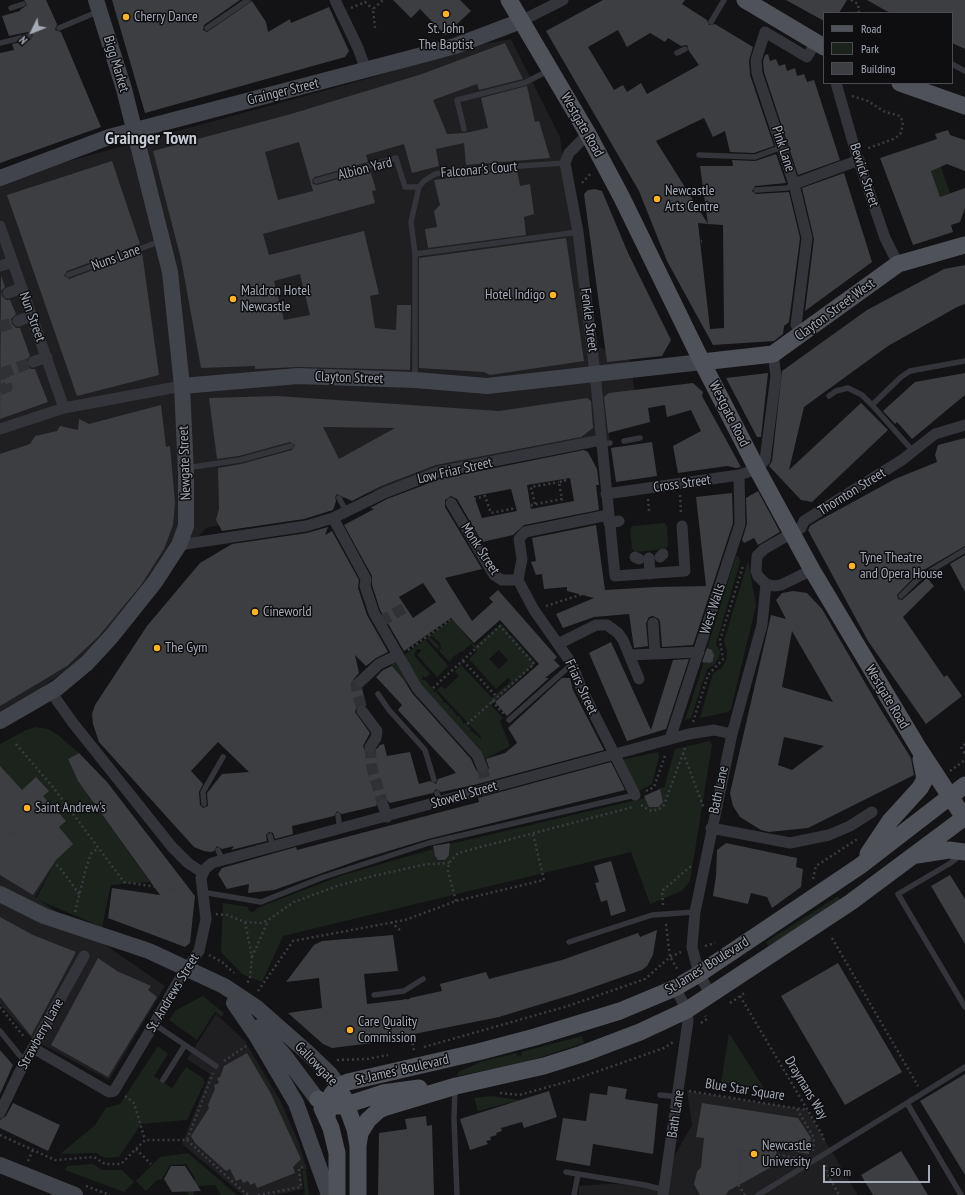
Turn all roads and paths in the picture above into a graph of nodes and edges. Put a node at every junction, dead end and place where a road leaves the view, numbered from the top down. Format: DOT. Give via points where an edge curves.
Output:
graph roads {
  1 [pos="248,0"];
  2 [pos="335,0"];
  3 [pos="383,0"];
  4 [pos="509,0"];
  5 [pos="563,0"];
  6 [pos="724,0"];
  7 [pos="745,0"];
  8 [pos="851,0"];
  9 [pos="23,4"];
  10 [pos="98,6"];
  11 [pos="11,8"];
  12 [pos="372,9"];
  13 [pos="342,12"];
  14 [pos="859,12"];
  15 [pos="521,21"];
  16 [pos="711,22"];
  17 [pos="59,28"];
  18 [pos="207,28"];
  19 [pos="375,28"];
  20 [pos="29,36"];
  21 [pos="0,43"];
  22 [pos="820,45"];
  23 [pos="685,49"];
  24 [pos="677,53"];
  25 [pos="953,65"];
  26 [pos="366,70"];
  27 [pos="550,70"];
  28 [pos="965,71"];
  29 [pos="836,84"];
  30 [pos="903,84"];
  31 [pos="868,101"];
  32 [pos="965,106"];
  33 [pos="135,129"];
  34 [pos="464,129"];
  35 [pos="588,134"];
  36 [pos="783,147"];
  37 [pos="699,155"];
  38 [pos="858,156"];
  39 [pos="566,164"];
  40 [pos="604,164"];
  41 [pos="0,178"];
  42 [pos="316,181"];
  43 [pos="794,184"];
  44 [pos="418,187"];
  45 [pos="686,190"];
  46 [pos="756,190"];
  47 [pos="571,196"];
  48 [pos="578,232"];
  49 [pos="1,233"];
  50 [pos="163,240"];
  51 [pos="702,241"];
  52 [pos="681,243"];
  53 [pos="965,245"];
  54 [pos="415,254"];
  55 [pos="13,262"];
  56 [pos="898,264"];
  57 [pos="0,266"];
  58 [pos="68,275"];
  59 [pos="22,288"];
  60 [pos="8,293"];
  61 [pos="32,316"];
  62 [pos="18,321"];
  63 [pos="802,333"];
  64 [pos="773,354"];
  65 [pos="47,357"];
  66 [pos="33,362"];
  67 [pos="702,362"];
  68 [pos="965,362"];
  69 [pos="595,373"];
  70 [pos="415,380"];
  71 [pos="182,386"];
  72 [pos="830,396"];
  73 [pos="872,405"];
  74 [pos="64,408"];
  75 [pos="965,425"];
  76 [pos="0,429"];
  77 [pos="640,438"];
  78 [pos="624,441"];
  79 [pos="604,443"];
  80 [pos="291,446"];
  81 [pos="913,451"];
  82 [pos="186,468"];
  83 [pos="757,469"];
  84 [pos="564,473"];
  85 [pos="739,476"];
  86 [pos="559,482"];
  87 [pos="679,484"];
  88 [pos="606,494"];
  89 [pos="339,498"];
  90 [pos="474,499"];
  91 [pos="547,502"];
  92 [pos="451,503"];
  93 [pos="534,504"];
  94 [pos="547,506"];
  95 [pos="346,511"];
  96 [pos="333,518"];
  97 [pos="612,520"];
  98 [pos="682,526"];
  99 [pos="792,533"];
  100 [pos="180,545"];
  101 [pos="965,550"];
  102 [pos="649,557"];
  103 [pos="756,561"];
  104 [pos="812,570"];
  105 [pos="650,574"];
  106 [pos="518,580"];
  107 [pos="766,584"];
  108 [pos="589,592"];
  109 [pos="901,596"];
  110 [pos="534,610"];
  111 [pos="450,620"];
  112 [pos="653,623"];
  113 [pos="558,644"];
  114 [pos="699,652"];
  115 [pos="655,653"];
  116 [pos="630,655"];
  117 [pos="399,656"];
  118 [pos="463,661"];
  119 [pos="572,664"];
  120 [pos="639,679"];
  121 [pos="360,682"];
  122 [pos="51,692"];
  123 [pos="378,694"];
  124 [pos="424,696"];
  125 [pos="497,697"];
  126 [pos="492,701"];
  127 [pos="362,711"];
  128 [pos="509,720"];
  129 [pos="0,721"];
  130 [pos="458,733"];
  131 [pos="689,734"];
  132 [pos="732,734"];
  133 [pos="670,740"];
  134 [pos="16,744"];
  135 [pos="965,744"];
  136 [pos="370,747"];
  137 [pos="919,750"];
  138 [pos="666,751"];
  139 [pos="683,752"];
  140 [pos="965,754"];
  141 [pos="613,755"];
  142 [pos="223,757"];
  143 [pos="482,767"];
  144 [pos="434,780"];
  145 [pos="965,785"];
  146 [pos="635,795"];
  147 [pos="949,797"];
  148 [pos="204,804"];
  149 [pos="384,805"];
  150 [pos="872,812"];
  151 [pos="338,815"];
  152 [pos="387,817"];
  153 [pos="965,818"];
  154 [pos="0,828"];
  155 [pos="712,828"];
  156 [pos="340,829"];
  157 [pos="533,834"];
  158 [pos="270,836"];
  159 [pos="862,836"];
  160 [pos="98,848"];
  161 [pos="273,848"];
  162 [pos="961,852"];
  163 [pos="915,855"];
  164 [pos="705,865"];
  165 [pos="860,866"];
  166 [pos="203,873"];
  167 [pos="812,884"];
  168 [pos="202,892"];
  169 [pos="0,894"];
  170 [pos="80,894"];
  171 [pos="456,901"];
  172 [pos="696,912"];
  173 [pos="206,913"];
  174 [pos="664,914"];
  175 [pos="268,920"];
  176 [pos="245,922"];
  177 [pos="391,922"];
  178 [pos="71,926"];
  179 [pos="402,932"];
  180 [pos="832,938"];
  181 [pos="569,942"];
  182 [pos="199,951"];
  183 [pos="84,956"];
  184 [pos="252,957"];
  185 [pos="188,968"];
  186 [pos="699,974"];
  187 [pos="239,977"];
  188 [pos="423,979"];
  189 [pos="675,988"];
  190 [pos="241,991"];
  191 [pos="404,991"];
  192 [pos="746,992"];
  193 [pos="374,995"];
  194 [pos="711,995"];
  195 [pos="740,996"];
  196 [pos="730,1003"];
  197 [pos="0,1007"];
  198 [pos="965,1007"];
  199 [pos="687,1010"];
  200 [pos="154,1024"];
  201 [pos="0,1031"];
  202 [pos="687,1033"];
  203 [pos="251,1042"];
  204 [pos="186,1045"];
  205 [pos="33,1048"];
  206 [pos="414,1051"];
  207 [pos="407,1052"];
  208 [pos="394,1054"];
  209 [pos="332,1058"];
  210 [pos="25,1062"];
  211 [pos="216,1066"];
  212 [pos="965,1068"];
  213 [pos="163,1080"];
  214 [pos="339,1086"];
  215 [pos="456,1086"];
  216 [pos="493,1092"];
  217 [pos="923,1093"];
  218 [pos="679,1094"];
  219 [pos="660,1095"];
  220 [pos="134,1103"];
  221 [pos="907,1103"];
  222 [pos="348,1105"];
  223 [pos="324,1107"];
  224 [pos="797,1109"];
  225 [pos="808,1110"];
  226 [pos="0,1112"];
  227 [pos="0,1135"];
  228 [pos="145,1140"];
  229 [pos="187,1140"];
  230 [pos="358,1146"];
  231 [pos="136,1149"];
  232 [pos="32,1150"];
  233 [pos="813,1153"];
  234 [pos="823,1156"];
  235 [pos="805,1159"];
  236 [pos="28,1163"];
  237 [pos="151,1164"];
  238 [pos="0,1165"];
  239 [pos="308,1166"];
  240 [pos="566,1172"];
  241 [pos="578,1174"];
  242 [pos="664,1192"];
  243 [pos="267,1194"];
  244 [pos="75,1195"];
  245 [pos="250,1195"];
  246 [pos="258,1195"];
  247 [pos="329,1195"];
  248 [pos="338,1195"];
  249 [pos="358,1195"];
  250 [pos="457,1195"];
  251 [pos="574,1195"];
  252 [pos="745,1195"];
  253 [pos="758,1195"];
  254 [pos="839,1195"];
  255 [pos="961,1195"];
  1 -- 18 [label="lane"];
  2 -- 13 [label="street"];
  3 -- 12 [label="path"];
  4 -- 15 [label="main road, Westgate Road"];
  5 -- 15 [label="street, Grainger Street"];
  6 -- 16 [label="lane"];
  7 -- 22 [label="main road"];
  8 -- 14 [label="path" via="858,4"];
  9 -- 11 [label="lane"];
  10 -- 17 [label="lane"];
  10 -- 33 [label="main road, Bigg Market"];
  12 -- 13 [label="path" via="365,2"];
  12 -- 19 [label="path"];
  13 -- 26 [label="street"];
  15 -- 26 [label="main road, Grainger Street" via="455,46"];
  15 -- 27 [label="main road, Westgate Road"];
  20 -- 21 [label="lane"];
  22 -- 36 [label="street, Pink Lane" via="807,58 765,32 756,60 757,73"];
  23 -- 24 [label="lane"];
  25 -- 28 [label="lane"];
  26 -- 33 [label="main road, Grainger Street"];
  27 -- 34 [label="lane" via="524,83 457,100"];
  27 -- 35 [label="main road, Westgate Road"];
  29 -- 38 [label="street, Bewick Street"];
  30 -- 32 [label="main road"];
  31 -- 38 [label="path" via="885,112 900,116 903,127 896,138"];
  33 -- 41 [label="main road, Grainger Street"];
  33 -- 50 [label="main road, Newgate Street"];
  35 -- 39 [label="street" via="569,153"];
  35 -- 40 [label="main road, Westgate Road"];
  36 -- 37 [label="lane" via="755,157"];
  36 -- 43 [label="street, Pink Lane"];
  38 -- 43 [label="street"];
  38 -- 56 [label="street, Bewick Street" via="885,238"];
  39 -- 44 [label="lane, Falconar's Court" via="458,170 435,174"];
  39 -- 47 [label="street, Fenkle Street"];
  40 -- 47 [label="path" via="587,175"];
  40 -- 67 [label="main road, Westgate Road"];
  42 -- 44 [label="lane, Albion Yard" via="396,158 405,187"];
  43 -- 46 [label="lane" via="787,188"];
  43 -- 63 [label="street, Pink Lane" via="807,238 796,325"];
  44 -- 54 [label="lane" via="411,222"];
  45 -- 46 [label="path"];
  47 -- 48 [label="street, Fenkle Street"];
  48 -- 54 [label="lane"];
  48 -- 69 [label="street, Fenkle Street"];
  49 -- 55 [label="street, Nun Street"];
  50 -- 58 [label="lane, Nuns Lane"];
  50 -- 71 [label="main road, Newgate Street" via="170,272"];
  51 -- 52 [label="path"];
  53 -- 56 [label="main road, Clayton Street West"];
  54 -- 70 [label="lane"];
  55 -- 57 [label="street"];
  55 -- 59 [label="street, Nun Street"];
  56 -- 63 [label="main road, Clayton Street West"];
  59 -- 60 [label="street"];
  59 -- 61 [label="street, Nun Street"];
  61 -- 62 [label="street"];
  61 -- 65 [label="street, Nun Street"];
  63 -- 64 [label="main road, Clayton Street West"];
  64 -- 67 [label="main road, Clayton Street West"];
  64 -- 83 [label="street" via="776,376 765,460"];
  65 -- 66 [label="street"];
  65 -- 74 [label="street, Nun Street"];
  67 -- 69 [label="main road, Clayton Street"];
  67 -- 83 [label="main road, Westgate Road"];
  68 -- 73 [label="lane" via="905,373"];
  69 -- 70 [label="main road, Clayton Street" via="487,386"];
  69 -- 79 [label="street, Fenkle Street"];
  70 -- 71 [label="main road, Clayton Street" via="298,376"];
  71 -- 74 [label="street, Clayton Street"];
  71 -- 82 [label="main road, Newgate Street"];
  72 -- 73 [label="lane" via="836,391 848,388 862,395"];
  73 -- 81 [label="lane"];
  74 -- 76 [label="street, Clayton Street"];
  75 -- 81 [label="street, Thornton Street" via="935,434"];
  77 -- 78 [label="lane"];
  79 -- 88 [label="street, Fenkle Street"];
  79 -- 95 [label="street, Low Friar Street" via="438,472 411,481"];
  80 -- 82 [label="lane" via="240,460"];
  81 -- 99 [label="street, Thornton Street" via="804,521 801,528"];
  82 -- 100 [label="main road, Newgate Street" via="186,526"];
  83 -- 85 [label="street, Cross Street"];
  83 -- 99 [label="main road, Westgate Road"];
  84 -- 86 [label="path" via="565,482"];
  85 -- 87 [label="street, Cross Street"];
  85 -- 114 [label="street, West Walls" via="740,524"];
  86 -- 91 [label="path" via="562,499"];
  86 -- 93 [label="path" via="531,487"];
  87 -- 88 [label="street, Cross Street"];
  87 -- 98 [label="path"];
  88 -- 97 [label="street, Fenkle Street"];
  89 -- 95 [label="lane"];
  90 -- 93 [label="path" via="485,496 491,513 511,511"];
  91 -- 93 [label="path"];
  91 -- 94 [label="path"];
  92 -- 106 [label="street, Monk Street" via="494,575 502,580"];
  95 -- 96 [label="street, Low Friar Street"];
  96 -- 100 [label="street, Low Friar Street" via="293,529"];
  96 -- 117 [label="street" via="366,579 365,586 374,612"];
  97 -- 105 [label="street, Fenkle Street" via="615,576"];
  97 -- 106 [label="street" via="524,533 519,545 522,559"];
  98 -- 105 [label="street" via="685,571"];
  99 -- 103 [label="street" via="764,549"];
  99 -- 104 [label="main road, Westgate Road"];
  100 -- 122 [label="main road, Newgate Street" via="155,582 111,637 87,663"];
  101 -- 109 [label="lane" via="919,578"];
  102 -- 105 [label="street"];
  103 -- 107 [label="street" via="758,576"];
  103 -- 131 [label="path" via="746,558 720,640 723,659 708,675"];
  104 -- 107 [label="street" via="781,585"];
  104 -- 137 [label="main road, Westgate Road"];
  106 -- 110 [label="street, Friars Street"];
  107 -- 132 [label="street, Bath Lane" via="762,625"];
  108 -- 110 [label="path"];
  110 -- 113 [label="street, Friars Street"];
  111 -- 117 [label="path"];
  112 -- 115 [label="street"];
  113 -- 116 [label="street" via="596,625 607,625 618,633"];
  113 -- 119 [label="street, Friars Street"];
  114 -- 115 [label="street"];
  114 -- 133 [label="street, West Walls"];
  115 -- 116 [label="street"];
  116 -- 120 [label="street"];
  117 -- 121 [label="street" via="379,664"];
  117 -- 124 [label="street"];
  118 -- 124 [label="path"];
  118 -- 125 [label="path"];
  118 -- 125 [label="path" via="502,624 534,664"];
  119 -- 128 [label="lane"];
  119 -- 141 [label="street, Friars Street"];
  122 -- 129 [label="main road, Newgate Street"];
  122 -- 166 [label="street" via="177,852"];
  123 -- 144 [label="lane" via="425,750"];
  124 -- 130 [label="street"];
  125 -- 126 [label="path"];
  126 -- 128 [label="path"];
  126 -- 130 [label="path"];
  127 -- 136 [label="street" via="377,731"];
  130 -- 143 [label="street" via="477,755"];
  131 -- 132 [label="street, Stowell Street" via="714,730"];
  131 -- 133 [label="street, Stowell Street"];
  132 -- 155 [label="street, Bath Lane"];
  133 -- 141 [label="street, Stowell Street"];
  134 -- 160 [label="path" via="53,787"];
  135 -- 140 [label="path" via="961,747"];
  137 -- 147 [label="main road, Westgate Road"];
  137 -- 165 [label="main road" via="925,780 890,821"];
  138 -- 146 [label="path" via="654,787"];
  139 -- 155 [label="path"];
  141 -- 146 [label="street, Friars Street"];
  141 -- 152 [label="street, Stowell Street" via="438,797"];
  142 -- 148 [label="lane" via="203,792"];
  145 -- 147 [label="main road, St James' Boulevard"];
  146 -- 168 [label="lane" via="429,843 321,878 261,902"];
  147 -- 153 [label="main road, Westgate Road"];
  147 -- 165 [label="main road, St James' Boulevard"];
  149 -- 152 [label="street"];
  150 -- 155 [label="street" via="830,835 790,843"];
  151 -- 156 [label="lane"];
  152 -- 156 [label="street, Stowell Street"];
  153 -- 163 [label="main road, St James' Boulevard"];
  154 -- 170 [label="path" via="4,832 12,833 35,855 47,857 60,868"];
  155 -- 164 [label="street, Bath Lane"];
  156 -- 161 [label="street, Stowell Street"];
  157 -- 171 [label="path" via="544,880"];
  158 -- 161 [label="lane"];
  159 -- 167 [label="path" via="816,866"];
  160 -- 168 [label="path" via="124,882"];
  160 -- 170 [label="path" via="91,854"];
  161 -- 166 [label="street, Stowell Street" via="220,855"];
  162 -- 163 [label="main road" via="949,850"];
  162 -- 198 [label="lane" via="949,864 898,894"];
  163 -- 194 [label="main road, St James' Boulevard" via="851,902"];
  164 -- 172 [label="street, Bath Lane"];
  164 -- 174 [label="path" via="694,864 662,891"];
  165 -- 186 [label="main road, St James' Boulevard"];
  166 -- 168 [label="street, St. Andrews Street"];
  168 -- 173 [label="street, St. Andrews Street"];
  169 -- 178 [label="main road, Gallowgate"];
  170 -- 178 [label="path"];
  171 -- 175 [label="path" via="448,871 449,863 427,864 330,889 294,902"];
  171 -- 177 [label="path" via="405,920"];
  172 -- 174 [label="lane"];
  172 -- 186 [label="street, Bath Lane" via="692,947"];
  173 -- 176 [label="path" via="227,915"];
  173 -- 182 [label="street, St. Andrews Street" via="206,928"];
  174 -- 181 [label="lane" via="652,915"];
  174 -- 206 [label="path" via="670,957 645,979 568,1006"];
  175 -- 176 [label="path" via="254,924"];
  175 -- 184 [label="path"];
  176 -- 184 [label="path"];
  177 -- 179 [label="path"];
  177 -- 190 [label="path" via="293,941 257,993"];
  178 -- 185 [label="main road, Gallowgate" via="149,951"];
  180 -- 217 [label="path"];
  182 -- 185 [label="street, St. Andrews Street"];
  182 -- 187 [label="path" via="218,960"];
  183 -- 205 [label="street, Strawberry Lane"];
  184 -- 190 [label="path" via="250,977"];
  185 -- 190 [label="main road, Gallowgate"];
  185 -- 200 [label="street, St. Andrews Street" via="178,980"];
  186 -- 189 [label="main road, St James' Boulevard"];
  186 -- 194 [label="street, Bath Lane"];
  188 -- 191 [label="lane"];
  189 -- 199 [label="street, Bath Lane"];
  189 -- 214 [label="main road, St James' Boulevard" via="596,1019 478,1052 359,1078"];
  190 -- 214 [label="main road, Gallowgate" via="330,1074"];
  190 -- 223 [label="main road, Gallowgate"];
  190 -- 247 [label="main road" via="256,1035 296,1104"];
  191 -- 193 [label="lane"];
  191 -- 206 [label="path"];
  192 -- 195 [label="path"];
  194 -- 199 [label="main road, St James' Boulevard"];
  195 -- 196 [label="path"];
  195 -- 225 [label="path, Draymans Way"];
  197 -- 205 [label="path"];
  199 -- 202 [label="street, Bath Lane"];
  199 -- 215 [label="main road, St James' Boulevard" via="640,1032 582,1054 537,1068"];
  200 -- 204 [label="lane"];
  200 -- 205 [label="street, St. Andrews Street" via="114,1091 109,1092"];
  201 -- 210 [label="lane"];
  202 -- 216 [label="path" via="664,1048 573,1080 519,1095"];
  202 -- 218 [label="street, Bath Lane"];
  203 -- 211 [label="path"];
  204 -- 211 [label="lane"];
  204 -- 213 [label="lane"];
  205 -- 210 [label="street, Strawberry Lane"];
  206 -- 207 [label="path"];
  208 -- 209 [label="path" via="343,1060"];
  210 -- 226 [label="street, Strawberry Lane"];
  211 -- 229 [label="path"];
  212 -- 217 [label="lane"];
  214 -- 222 [label="main road, Gallowgate"];
  214 -- 223 [label="main road, St James' Boulevard"];
  215 -- 222 [label="main road, St James' Boulevard" via="438,1085 388,1092"];
  215 -- 230 [label="main road, St James' Boulevard" via="379,1110 363,1126"];
  215 -- 250 [label="lane" via="454,1119"];
  217 -- 221 [label="lane"];
  218 -- 219 [label="lane"];
  218 -- 224 [label="path, Blue Star Square"];
  218 -- 242 [label="street, Bath Lane"];
  220 -- 228 [label="path"];
  221 -- 234 [label="lane"];
  221 -- 255 [label="lane"];
  222 -- 223 [label="main road, St James' Boulevard"];
  222 -- 230 [label="main road, Gallowgate"];
  223 -- 248 [label="main road, Gallowgate" via="337,1153"];
  224 -- 225 [label="path, Blue Star Square"];
  224 -- 233 [label="path" via="814,1138"];
  225 -- 234 [label="path, Draymans Way" via="823,1136"];
  227 -- 232 [label="path"];
  228 -- 229 [label="path"];
  228 -- 231 [label="path"];
  229 -- 245 [label="path"];
  230 -- 249 [label="main road, Gallowgate"];
  231 -- 232 [label="path" via="121,1164 105,1164 94,1157 55,1160"];
  231 -- 237 [label="path"];
  232 -- 236 [label="path"];
  234 -- 253 [label="lane"];
  234 -- 254 [label="path, Draymans Way" via="828,1175"];
  235 -- 252 [label="path" via="740,1150 739,1186"];
  238 -- 244 [label="main road"];
  239 -- 243 [label="path" via="299,1168 301,1187"];
  240 -- 241 [label="lane"];
  241 -- 242 [label="lane" via="645,1185"];
  241 -- 251 [label="lane"];
  243 -- 246 [label="path"];
}
